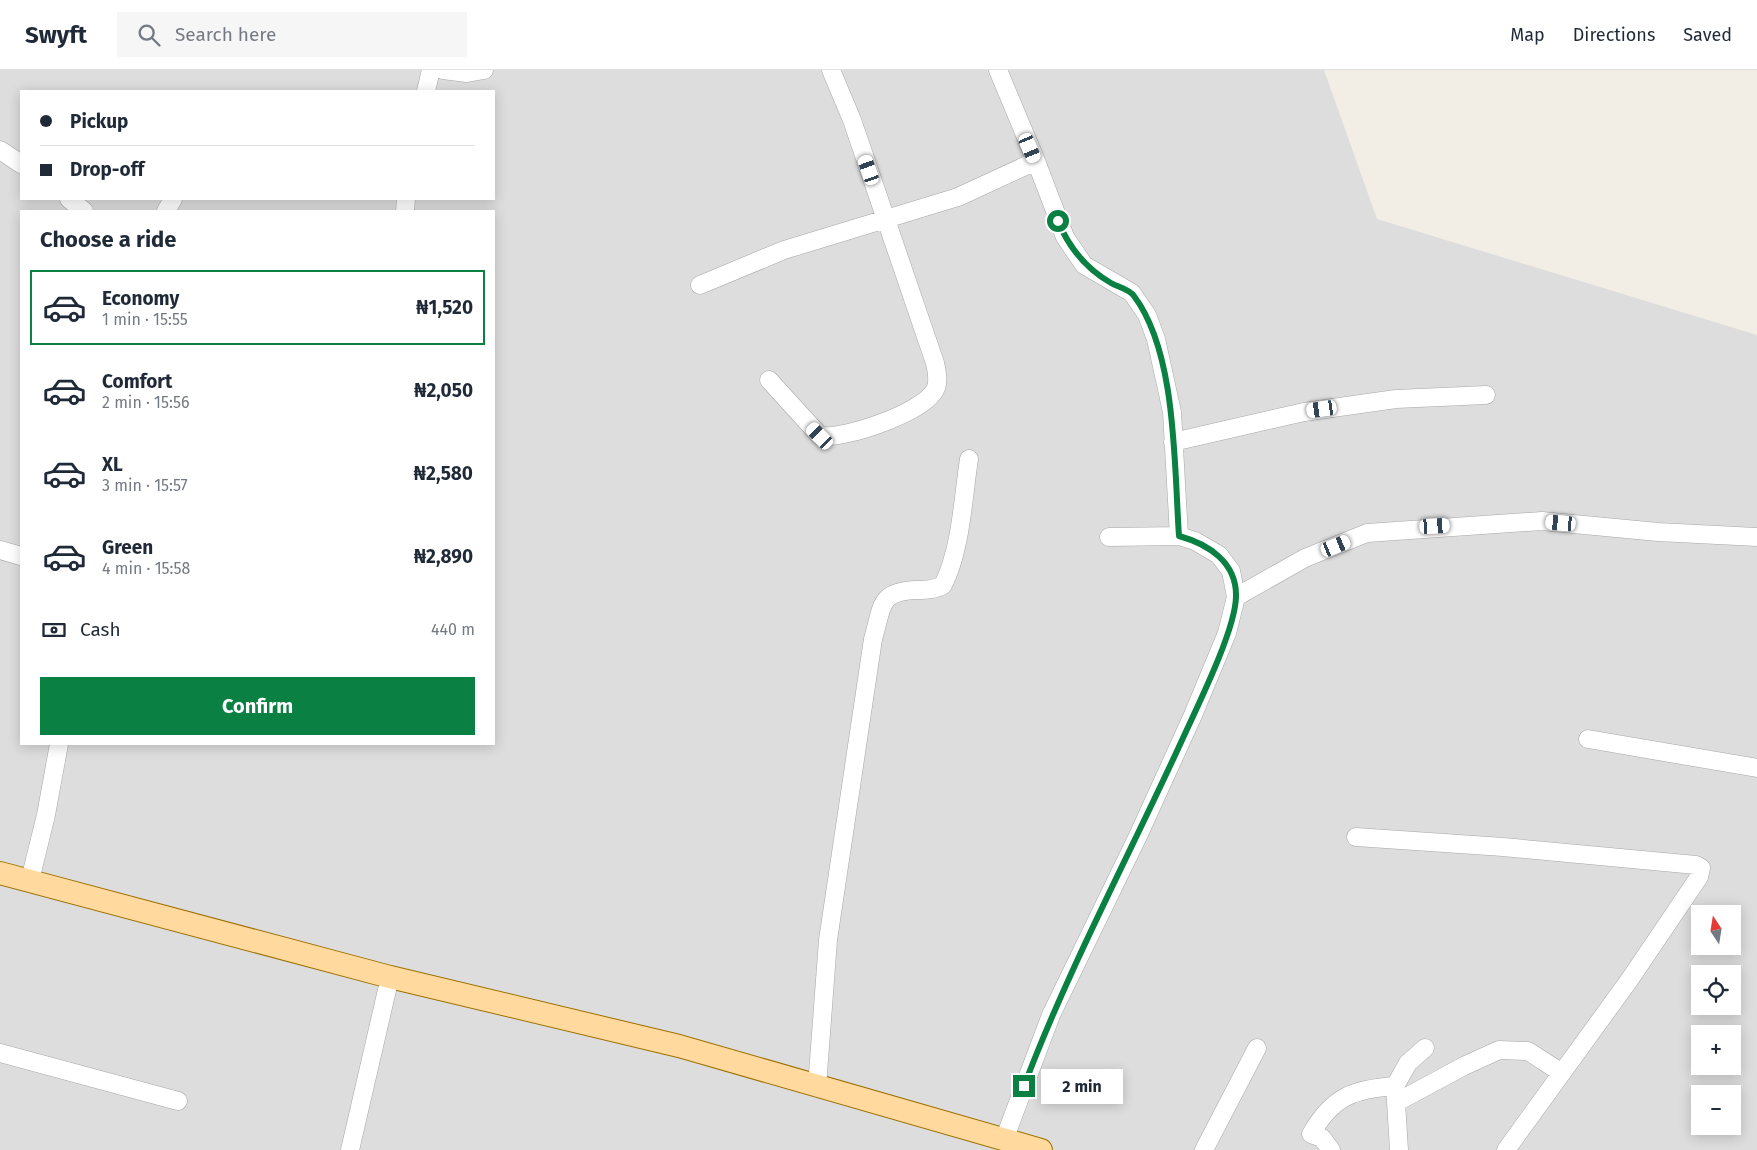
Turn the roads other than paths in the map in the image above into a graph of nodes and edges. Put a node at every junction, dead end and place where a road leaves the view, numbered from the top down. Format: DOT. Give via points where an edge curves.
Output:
graph roads {
  1 [pos="431,70"];
  2 [pos="443,70"];
  3 [pos="484,70"];
  4 [pos="831,70"];
  5 [pos="998,70"];
  6 [pos="426,90"];
  7 [pos="0,150"];
  8 [pos="1036,161"];
  9 [pos="20,163"];
  10 [pos="70,200"];
  11 [pos="83,210"];
  12 [pos="886,221"];
  13 [pos="700,285"];
  14 [pos="769,380"];
  15 [pos="1486,395"];
  16 [pos="1173,442"];
  17 [pos="968,459"];
  18 [pos="1179,536"];
  19 [pos="1109,537"];
  20 [pos="1757,537"];
  21 [pos="0,550"];
  22 [pos="20,556"];
  23 [pos="1236,596"];
  24 [pos="1588,739"];
  25 [pos="59,745"];
  26 [pos="1757,768"];
  27 [pos="1356,837"];
  28 [pos="0,873"];
  29 [pos="30,880"];
  30 [pos="0,888"];
  31 [pos="387,990"];
  32 [pos="1257,1048"];
  33 [pos="1425,1048"];
  34 [pos="0,1053"];
  35 [pos="1562,1073"];
  36 [pos="817,1087"];
  37 [pos="1396,1094"];
  38 [pos="178,1101"];
  39 [pos="997,1145"];
  40 [pos="350,1150"];
  41 [pos="1041,1150"];
  42 [pos="1204,1150"];
  43 [pos="1332,1150"];
  44 [pos="1399,1150"];
  45 [pos="1506,1150"];
  1 -- 6 [label="street"];
  2 -- 3 [label="street" via="467,73"];
  4 -- 12 [label="street" via="852,120"];
  5 -- 8 [label="street"];
  7 -- 9 [label="street"];
  8 -- 12 [label="street" via="958,197"];
  8 -- 16 [label="street" via="1065,237 1084,265 1132,293 1147,315 1156,339 1172,412"];
  10 -- 11 [label="street"];
  12 -- 13 [label="street" via="784,250"];
  12 -- 14 [label="street" via="935,363 938,377 935,392 922,403 894,417 829,437 820,436"];
  15 -- 16 [label="street" via="1396,399 1304,412"];
  16 -- 18 [label="street"];
  17 -- 36 [label="street" via="948,576 943,585 930,590 898,591 889,595 873,639 828,940"];
  18 -- 19 [label="street"];
  18 -- 23 [label="street" via="1219,555 1231,571"];
  20 -- 23 [label="street" via="1542,521 1368,533 1305,558"];
  21 -- 22 [label="street"];
  23 -- 39 [label="street" via="1228,632 1193,715 1052,1015"];
  24 -- 26 [label="street"];
  25 -- 29 [label="street"];
  27 -- 35 [label="street" via="1578,853 1701,868 1699,877 1630,979"];
  28 -- 29 [label="main road"];
  29 -- 36 [label="main road" via="390,977 679,1046"];
  30 -- 31 [label="main road"];
  31 -- 39 [label="main road" via="675,1059"];
  31 -- 40 [label="street"];
  32 -- 42 [label="street"];
  33 -- 37 [label="street" via="1408,1063"];
  34 -- 38 [label="street"];
  35 -- 37 [label="street" via="1528,1051 1499,1050"];
  35 -- 45 [label="street"];
  36 -- 39 [label="main road"];
  37 -- 43 [label="street" via="1369,1088 1344,1096 1326,1110 1311,1134 1322,1138"];
  37 -- 44 [label="street"];
  39 -- 41 [label="main road"];
}
